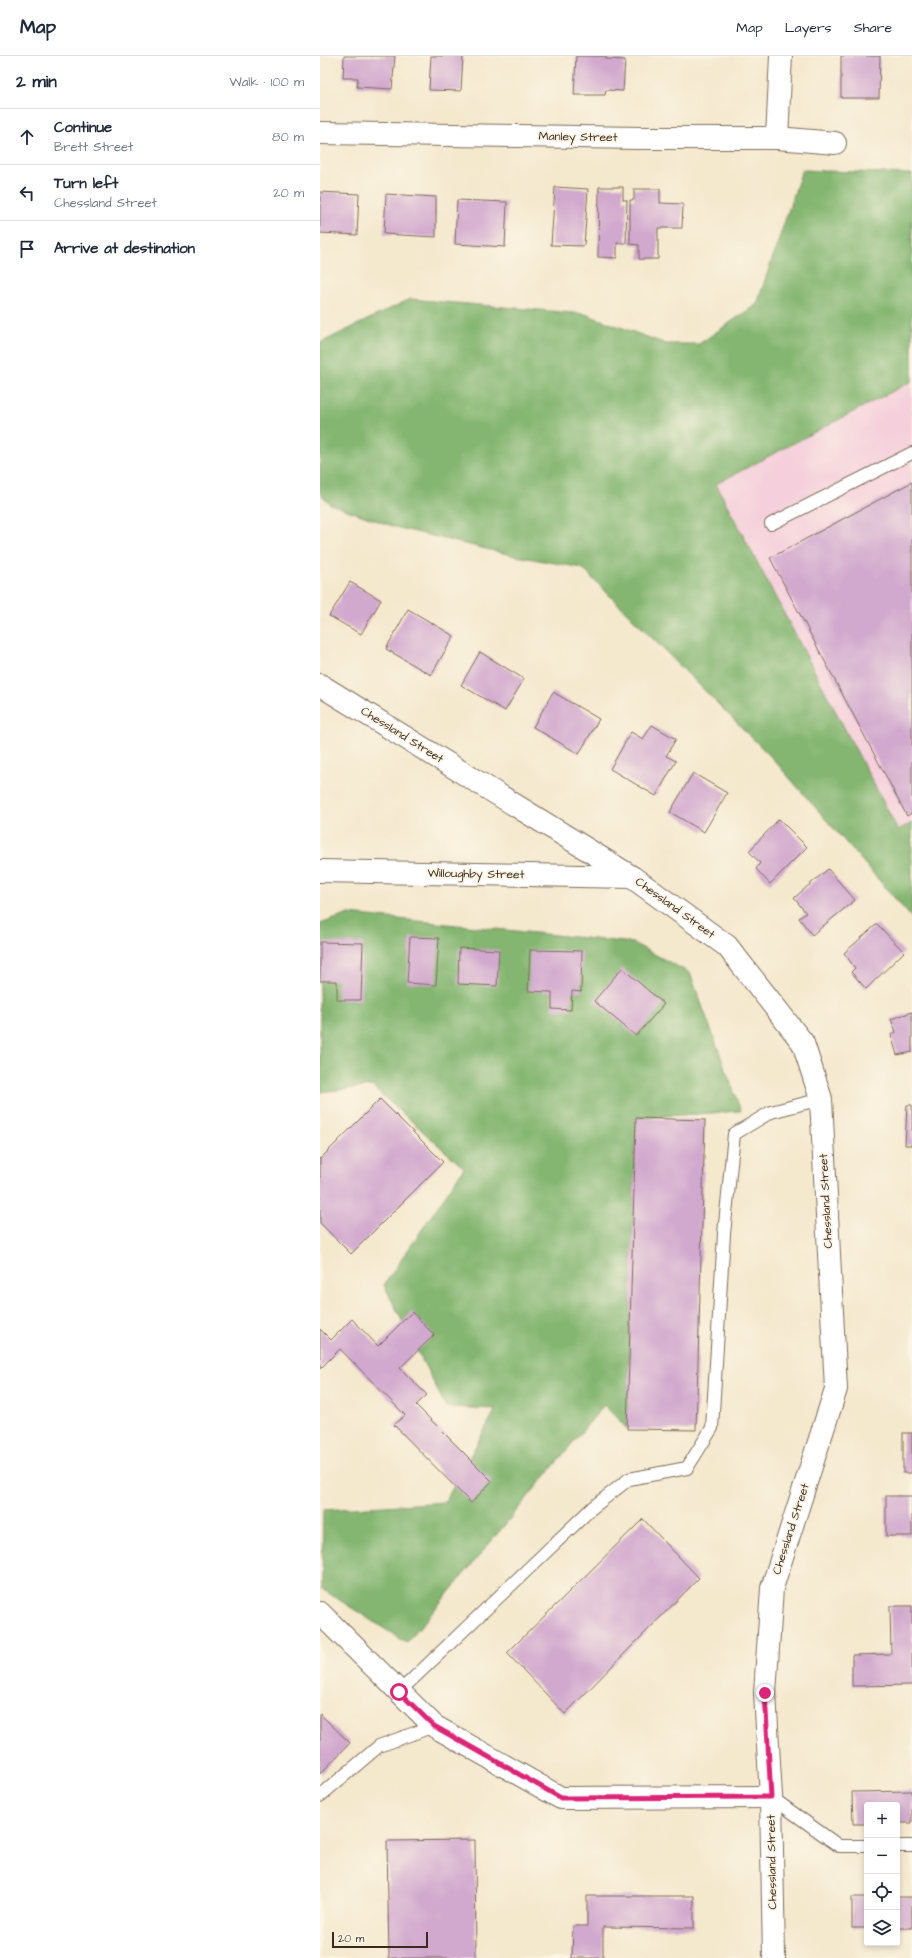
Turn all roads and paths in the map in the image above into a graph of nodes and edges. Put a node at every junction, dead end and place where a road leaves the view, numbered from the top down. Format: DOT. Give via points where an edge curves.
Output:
graph roads {
  1 [pos="781,56"];
  2 [pos="320,133"];
  3 [pos="777,138"];
  4 [pos="835,143"];
  5 [pos="912,453"];
  6 [pos="771,524"];
  7 [pos="320,685"];
  8 [pos="320,871"];
  9 [pos="632,877"];
  10 [pos="821,1099"];
  11 [pos="320,1613"];
  12 [pos="399,1692"];
  13 [pos="434,1726"];
  14 [pos="320,1796"];
  15 [pos="771,1797"];
  16 [pos="864,1846"];
  17 [pos="900,1846"];
  18 [pos="912,1846"];
  19 [pos="774,1958"];
  1 -- 3 [label="street"];
  2 -- 3 [label="street, Manley Street"];
  3 -- 4 [label="street, Manley Street"];
  5 -- 6 [label="lane"];
  7 -- 9 [label="street, Chessland Street"];
  8 -- 9 [label="street, Willoughby Street"];
  9 -- 10 [label="street, Chessland Street" via="727,946 803,1043"];
  10 -- 12 [label="lane" via="771,1112 734,1134 724,1234 712,1428 687,1468 629,1479 592,1508"];
  10 -- 15 [label="street, Chessland Street" via="836,1389 772,1588 765,1693"];
  11 -- 12 [label="street"];
  12 -- 13 [label="street"];
  13 -- 14 [label="lane" via="379,1746"];
  13 -- 15 [label="street" via="561,1798"];
  15 -- 16 [label="lane" via="839,1846"];
  15 -- 19 [label="street, Chessland Street"];
  17 -- 18 [label="lane"];
}
